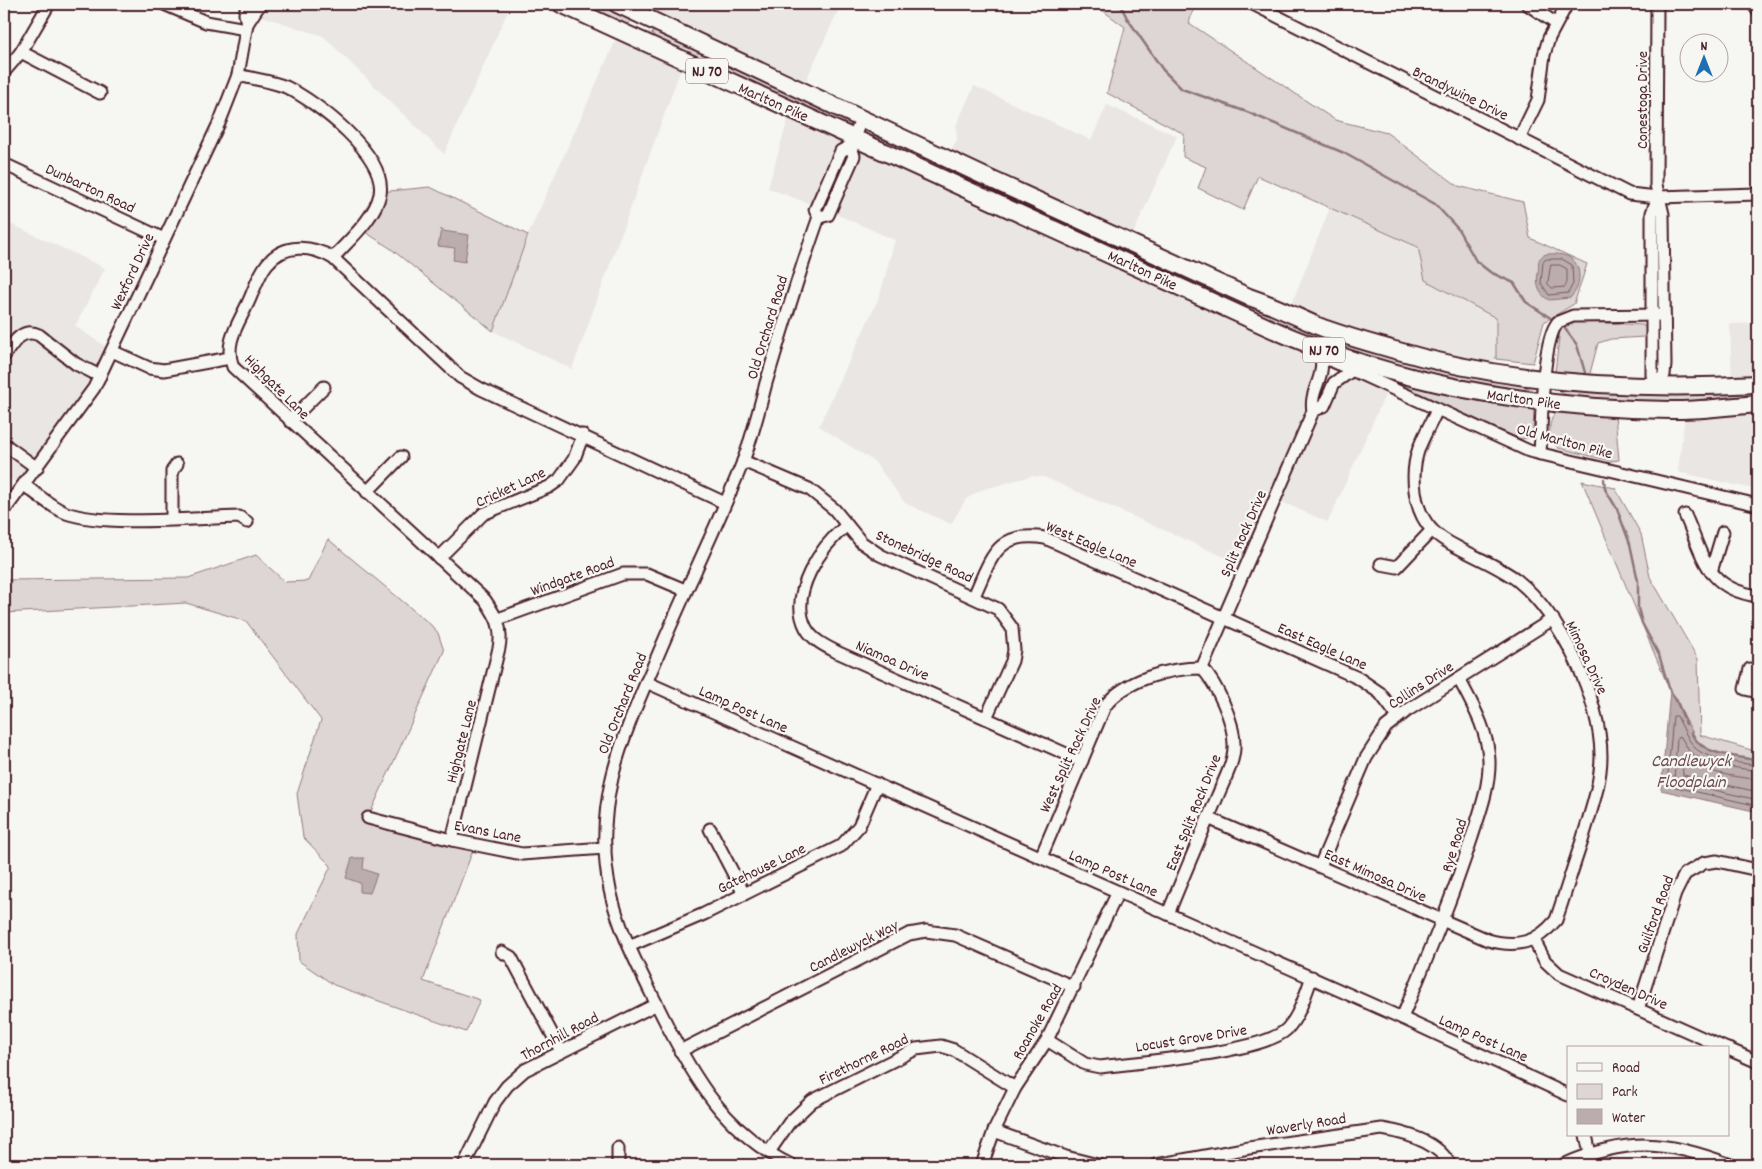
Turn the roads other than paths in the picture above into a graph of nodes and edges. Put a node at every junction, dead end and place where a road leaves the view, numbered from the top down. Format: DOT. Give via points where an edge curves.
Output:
graph roads {
  1 [pos="49,4"];
  2 [pos="164,4"];
  3 [pos="247,4"];
  4 [pos="260,4"];
  5 [pos="561,4"];
  6 [pos="617,4"];
  7 [pos="1253,4"];
  8 [pos="1528,4"];
  9 [pos="1567,4"];
  10 [pos="1657,4"];
  11 [pos="1555,23"];
  12 [pos="247,26"];
  13 [pos="21,52"];
  14 [pos="4,72"];
  15 [pos="238,75"];
  16 [pos="100,93"];
  17 [pos="862,120"];
  18 [pos="1519,139"];
  19 [pos="853,142"];
  20 [pos="4,164"];
  21 [pos="1758,194"];
  22 [pos="1658,197"];
  23 [pos="164,239"];
  24 [pos="1141,248"];
  25 [pos="1099,249"];
  26 [pos="332,258"];
  27 [pos="1652,315"];
  28 [pos="1664,315"];
  29 [pos="1265,326"];
  30 [pos="112,351"];
  31 [pos="4,356"];
  32 [pos="1321,357"];
  33 [pos="230,358"];
  34 [pos="1352,371"];
  35 [pos="100,376"];
  36 [pos="1544,379"];
  37 [pos="1758,384"];
  38 [pos="1658,385"];
  39 [pos="324,387"];
  40 [pos="1543,403"];
  41 [pos="1758,404"];
  42 [pos="1313,410"];
  43 [pos="1437,410"];
  44 [pos="290,421"];
  45 [pos="583,435"];
  46 [pos="4,444"];
  47 [pos="1540,454"];
  48 [pos="401,457"];
  49 [pos="743,461"];
  50 [pos="177,464"];
  51 [pos="37,468"];
  52 [pos="24,485"];
  53 [pos="367,492"];
  54 [pos="725,503"];
  55 [pos="1758,505"];
  56 [pos="4,511"];
  57 [pos="1685,515"];
  58 [pos="172,519"];
  59 [pos="246,522"];
  60 [pos="847,525"];
  61 [pos="1432,530"];
  62 [pos="1723,532"];
  63 [pos="440,558"];
  64 [pos="1382,564"];
  65 [pos="1711,572"];
  66 [pos="685,590"];
  67 [pos="974,596"];
  68 [pos="1758,596"];
  69 [pos="1223,618"];
  70 [pos="1553,619"];
  71 [pos="498,620"];
  72 [pos="1202,668"];
  73 [pos="1758,671"];
  74 [pos="1458,679"];
  75 [pos="646,682"];
  76 [pos="1758,692"];
  77 [pos="1398,717"];
  78 [pos="986,718"];
  79 [pos="1082,761"];
  80 [pos="877,784"];
  81 [pos="368,818"];
  82 [pos="1208,818"];
  83 [pos="710,829"];
  84 [pos="452,840"];
  85 [pos="605,848"];
  86 [pos="1041,857"];
  87 [pos="1320,866"];
  88 [pos="1758,870"];
  89 [pos="1118,892"];
  90 [pos="744,894"];
  91 [pos="1168,914"];
  92 [pos="1443,921"];
  93 [pos="1534,940"];
  94 [pos="629,946"];
  95 [pos="502,952"];
  96 [pos="1312,978"];
  97 [pos="1074,987"];
  98 [pos="657,1004"];
  99 [pos="1638,1009"];
  100 [pos="1402,1018"];
  101 [pos="1047,1040"];
  102 [pos="1721,1046"];
  103 [pos="1730,1050"];
  104 [pos="561,1051"];
  105 [pos="680,1051"];
  106 [pos="1758,1062"];
  107 [pos="1015,1088"];
  108 [pos="1567,1095"];
  109 [pos="994,1130"];
  110 [pos="1586,1136"];
  111 [pos="618,1148"];
  112 [pos="769,1152"];
  113 [pos="1590,1154"];
  114 [pos="464,1165"];
  115 [pos="618,1165"];
  116 [pos="791,1165"];
  117 [pos="982,1165"];
  118 [pos="1098,1165"];
  119 [pos="1156,1165"];
  120 [pos="1450,1165"];
  121 [pos="1563,1165"];
  122 [pos="1731,1165"];
  1 -- 13 [label="street"];
  2 -- 12 [label="street" via="206,22"];
  3 -- 12 [label="street, Wexford Drive"];
  4 -- 12 [label="street, Wexford Drive"];
  5 -- 19 [label="highway, Marlton Pike / NJ 70"];
  6 -- 17 [label="highway, Marlton Pike / NJ 70"];
  7 -- 18 [label="street, Brandywine Drive"];
  8 -- 11 [label="street"];
  9 -- 11 [label="street"];
  10 -- 22 [label="street, Conestoga Drive"];
  11 -- 18 [label="street" via="1544,56 1538,100"];
  12 -- 15 [label="street, Wexford Drive"];
  13 -- 14 [label="street"];
  13 -- 16 [label="street"];
  15 -- 23 [label="street, Wexford Drive" via="220,121"];
  15 -- 26 [label="street" via="284,86 309,99 365,148 376,167 380,192 378,201"];
  17 -- 19 [label="street, Old Orchard Road"];
  17 -- 24 [label="highway, Marlton Pike / NJ 70"];
  18 -- 22 [label="street, Brandywine Drive" via="1620,191"];
  19 -- 25 [label="highway, Marlton Pike / NJ 70"];
  19 -- 49 [label="street, Old Orchard Road" via="854,156 828,215 819,217 803,260"];
  20 -- 23 [label="street, Dunbarton Road"];
  21 -- 22 [label="street, Brandywine Drive"];
  22 -- 27 [label="street, Conestoga Drive" via="1652,213"];
  22 -- 28 [label="street, Conestoga Drive" via="1663,214"];
  23 -- 30 [label="street, Wexford Drive"];
  24 -- 25 [label="highway" via="1121,244"];
  24 -- 36 [label="highway, Marlton Pike / NJ 70" via="1319,326 1392,350"];
  25 -- 29 [label="highway, Marlton Pike / NJ 70"];
  26 -- 33 [label="street, Highgate Lane" via="319,250 304,247 277,254 266,265 231,338"];
  26 -- 45 [label="street, Highgate Lane" via="460,376 481,389"];
  27 -- 28 [label="street"];
  27 -- 36 [label="street" via="1573,316 1562,319 1553,329"];
  27 -- 38 [label="street, Conestoga Drive" via="1652,375"];
  28 -- 38 [label="street, Conestoga Drive" via="1664,375"];
  29 -- 32 [label="street, Old Marlton Pike"];
  29 -- 40 [label="highway, Marlton Pike / NJ 70" via="1340,355 1409,375"];
  30 -- 33 [label="street" via="149,368 164,370"];
  30 -- 35 [label="street, Wexford Drive"];
  31 -- 35 [label="street" via="14,340 24,334 37,334 76,364"];
  32 -- 34 [label="street, Old Marlton Pike"];
  32 -- 42 [label="street, Split Rock Drive" via="1323,368 1311,400"];
  33 -- 44 [label="street, Highgate Lane" via="238,374"];
  34 -- 42 [label="street, Split Rock Drive" via="1334,383 1324,406"];
  34 -- 43 [label="street, Old Marlton Pike"];
  35 -- 51 [label="street, Wexford Drive"];
  36 -- 38 [label="highway, Marlton Pike / NJ 70" via="1592,385"];
  36 -- 40 [label="street"];
  37 -- 38 [label="highway, Marlton Pike / NJ 70"];
  39 -- 44 [label="street"];
  40 -- 41 [label="highway, Marlton Pike / NJ 70" via="1674,410"];
  40 -- 47 [label="street"];
  42 -- 69 [label="street, Split Rock Drive"];
  43 -- 47 [label="street, Old Marlton Pike"];
  43 -- 61 [label="street, Mimosa Drive" via="1419,448 1414,477 1418,503"];
  44 -- 53 [label="street, Highgate Lane"];
  45 -- 54 [label="street, Highgate Lane"];
  45 -- 63 [label="street, Cricket Lane" via="574,460 559,480 483,514"];
  46 -- 51 [label="street"];
  47 -- 55 [label="street, Old Marlton Pike"];
  48 -- 53 [label="street"];
  49 -- 54 [label="street, Old Orchard Road"];
  49 -- 60 [label="street, Stonebridge Road" via="809,489 834,509"];
  50 -- 58 [label="street" via="172,471"];
  51 -- 52 [label="street, Wexford Drive"];
  52 -- 56 [label="street, Wexford Drive"];
  52 -- 58 [label="street" via="56,508 75,515 123,520"];
  53 -- 63 [label="street, Highgate Lane"];
  54 -- 66 [label="street, Old Orchard Road"];
  57 -- 65 [label="street"];
  58 -- 59 [label="street" via="239,517"];
  60 -- 67 [label="street, Stonebridge Road" via="861,542 880,556"];
  60 -- 78 [label="street, Niamoa Drive" via="821,551 802,594 801,612 806,630 814,639 839,653"];
  61 -- 64 [label="street" via="1397,567"];
  61 -- 70 [label="street, Mimosa Drive" via="1517,580"];
  62 -- 65 [label="street"];
  63 -- 71 [label="street, Highgate Lane" via="485,600"];
  65 -- 68 [label="street" via="1734,592"];
  66 -- 71 [label="street, Windgate Road" via="647,574 623,574"];
  66 -- 75 [label="street, Old Orchard Road"];
  67 -- 69 [label="street, West Eagle Lane" via="994,552 1015,537 1029,536 1045,538"];
  67 -- 78 [label="street, Stonebridge Road" via="998,609 1012,628 1015,639 1012,662"];
  69 -- 72 [label="street, Split Rock Drive"];
  69 -- 77 [label="street, East Eagle Lane" via="1369,684"];
  70 -- 74 [label="street, Collins Drive"];
  70 -- 93 [label="street, Mimosa Drive" via="1565,639 1593,708 1600,738 1600,770 1597,792 1556,920"];
  71 -- 84 [label="street, Highgate Lane" via="500,642"];
  72 -- 79 [label="street, West Split Rock Drive" via="1184,668 1121,690 1105,706"];
  72 -- 82 [label="street, East Split Rock Drive" via="1212,680 1232,728 1234,745 1233,756"];
  73 -- 76 [label="street" via="1750,669 1745,689"];
  74 -- 77 [label="street, Collins Drive"];
  74 -- 92 [label="street, Rye Road" via="1479,717 1486,738 1488,780 1456,890"];
  75 -- 80 [label="street, Lamp Post Lane"];
  75 -- 85 [label="street, Old Orchard Road" via="614,766 606,810"];
  77 -- 87 [label="street, Collins Drive" via="1386,727 1366,758"];
  78 -- 79 [label="street, Niamoa Drive"];
  79 -- 86 [label="street, West Split Rock Drive"];
  80 -- 86 [label="street, Lamp Post Lane"];
  80 -- 90 [label="street, Gatehouse Lane" via="859,826 841,846"];
  81 -- 84 [label="street, Evans Lane"];
  82 -- 87 [label="street, East Mimosa Drive"];
  82 -- 91 [label="street, East Split Rock Drive"];
  83 -- 90 [label="street"];
  84 -- 85 [label="street, Evans Lane" via="522,854"];
  85 -- 94 [label="street, Old Orchard Road" via="613,904"];
  86 -- 89 [label="street, Lamp Post Lane"];
  87 -- 92 [label="street, East Mimosa Drive"];
  88 -- 99 [label="street, Guilford Road" via="1717,861 1704,863 1685,874 1675,894"];
  89 -- 91 [label="street, Lamp Post Lane"];
  89 -- 97 [label="street, Roanoke Road"];
  90 -- 94 [label="street, Gatehouse Lane"];
  91 -- 96 [label="street, Lamp Post Lane"];
  92 -- 93 [label="street, East Mimosa Drive" via="1503,944 1517,945"];
  92 -- 100 [label="street, Rye Road"];
  93 -- 99 [label="street, Croyden Drive" via="1552,969"];
  94 -- 98 [label="street, Old Orchard Road"];
  95 -- 104 [label="street" via="512,957"];
  96 -- 100 [label="street, Lamp Post Lane"];
  96 -- 101 [label="street, Locust Grove Drive" via="1296,1017 1286,1029 1278,1036 1253,1044 1100,1067 1085,1064"];
  97 -- 101 [label="street, Roanoke Road"];
  97 -- 105 [label="street, Candlewyck Way" via="955,935 926,931 910,934"];
  98 -- 104 [label="street, Thornhill Road"];
  98 -- 105 [label="street, Old Orchard Road"];
  99 -- 102 [label="street, Croyden Drive"];
  100 -- 108 [label="street, Lamp Post Lane"];
  101 -- 107 [label="street, Roanoke Road"];
  103 -- 106 [label="street"];
  104 -- 114 [label="street, Thornhill Road" via="526,1070 506,1086"];
  105 -- 112 [label="street, Old Orchard Road" via="713,1103 743,1133"];
  107 -- 109 [label="street, Roanoke Road"];
  107 -- 112 [label="street, Firethorne Road" via="954,1050 941,1046 916,1049 812,1101 789,1123"];
  109 -- 117 [label="street, Roanoke Road"];
  109 -- 118 [label="street" via="1066,1157"];
  110 -- 113 [label="street"];
  111 -- 115 [label="street"];
  112 -- 116 [label="street, Old Orchard Road"];
  113 -- 121 [label="street"];
  113 -- 122 [label="street" via="1631,1144 1667,1146"];
  119 -- 120 [label="street, Waverly Road" via="1382,1129 1419,1139 1436,1148"];
}
